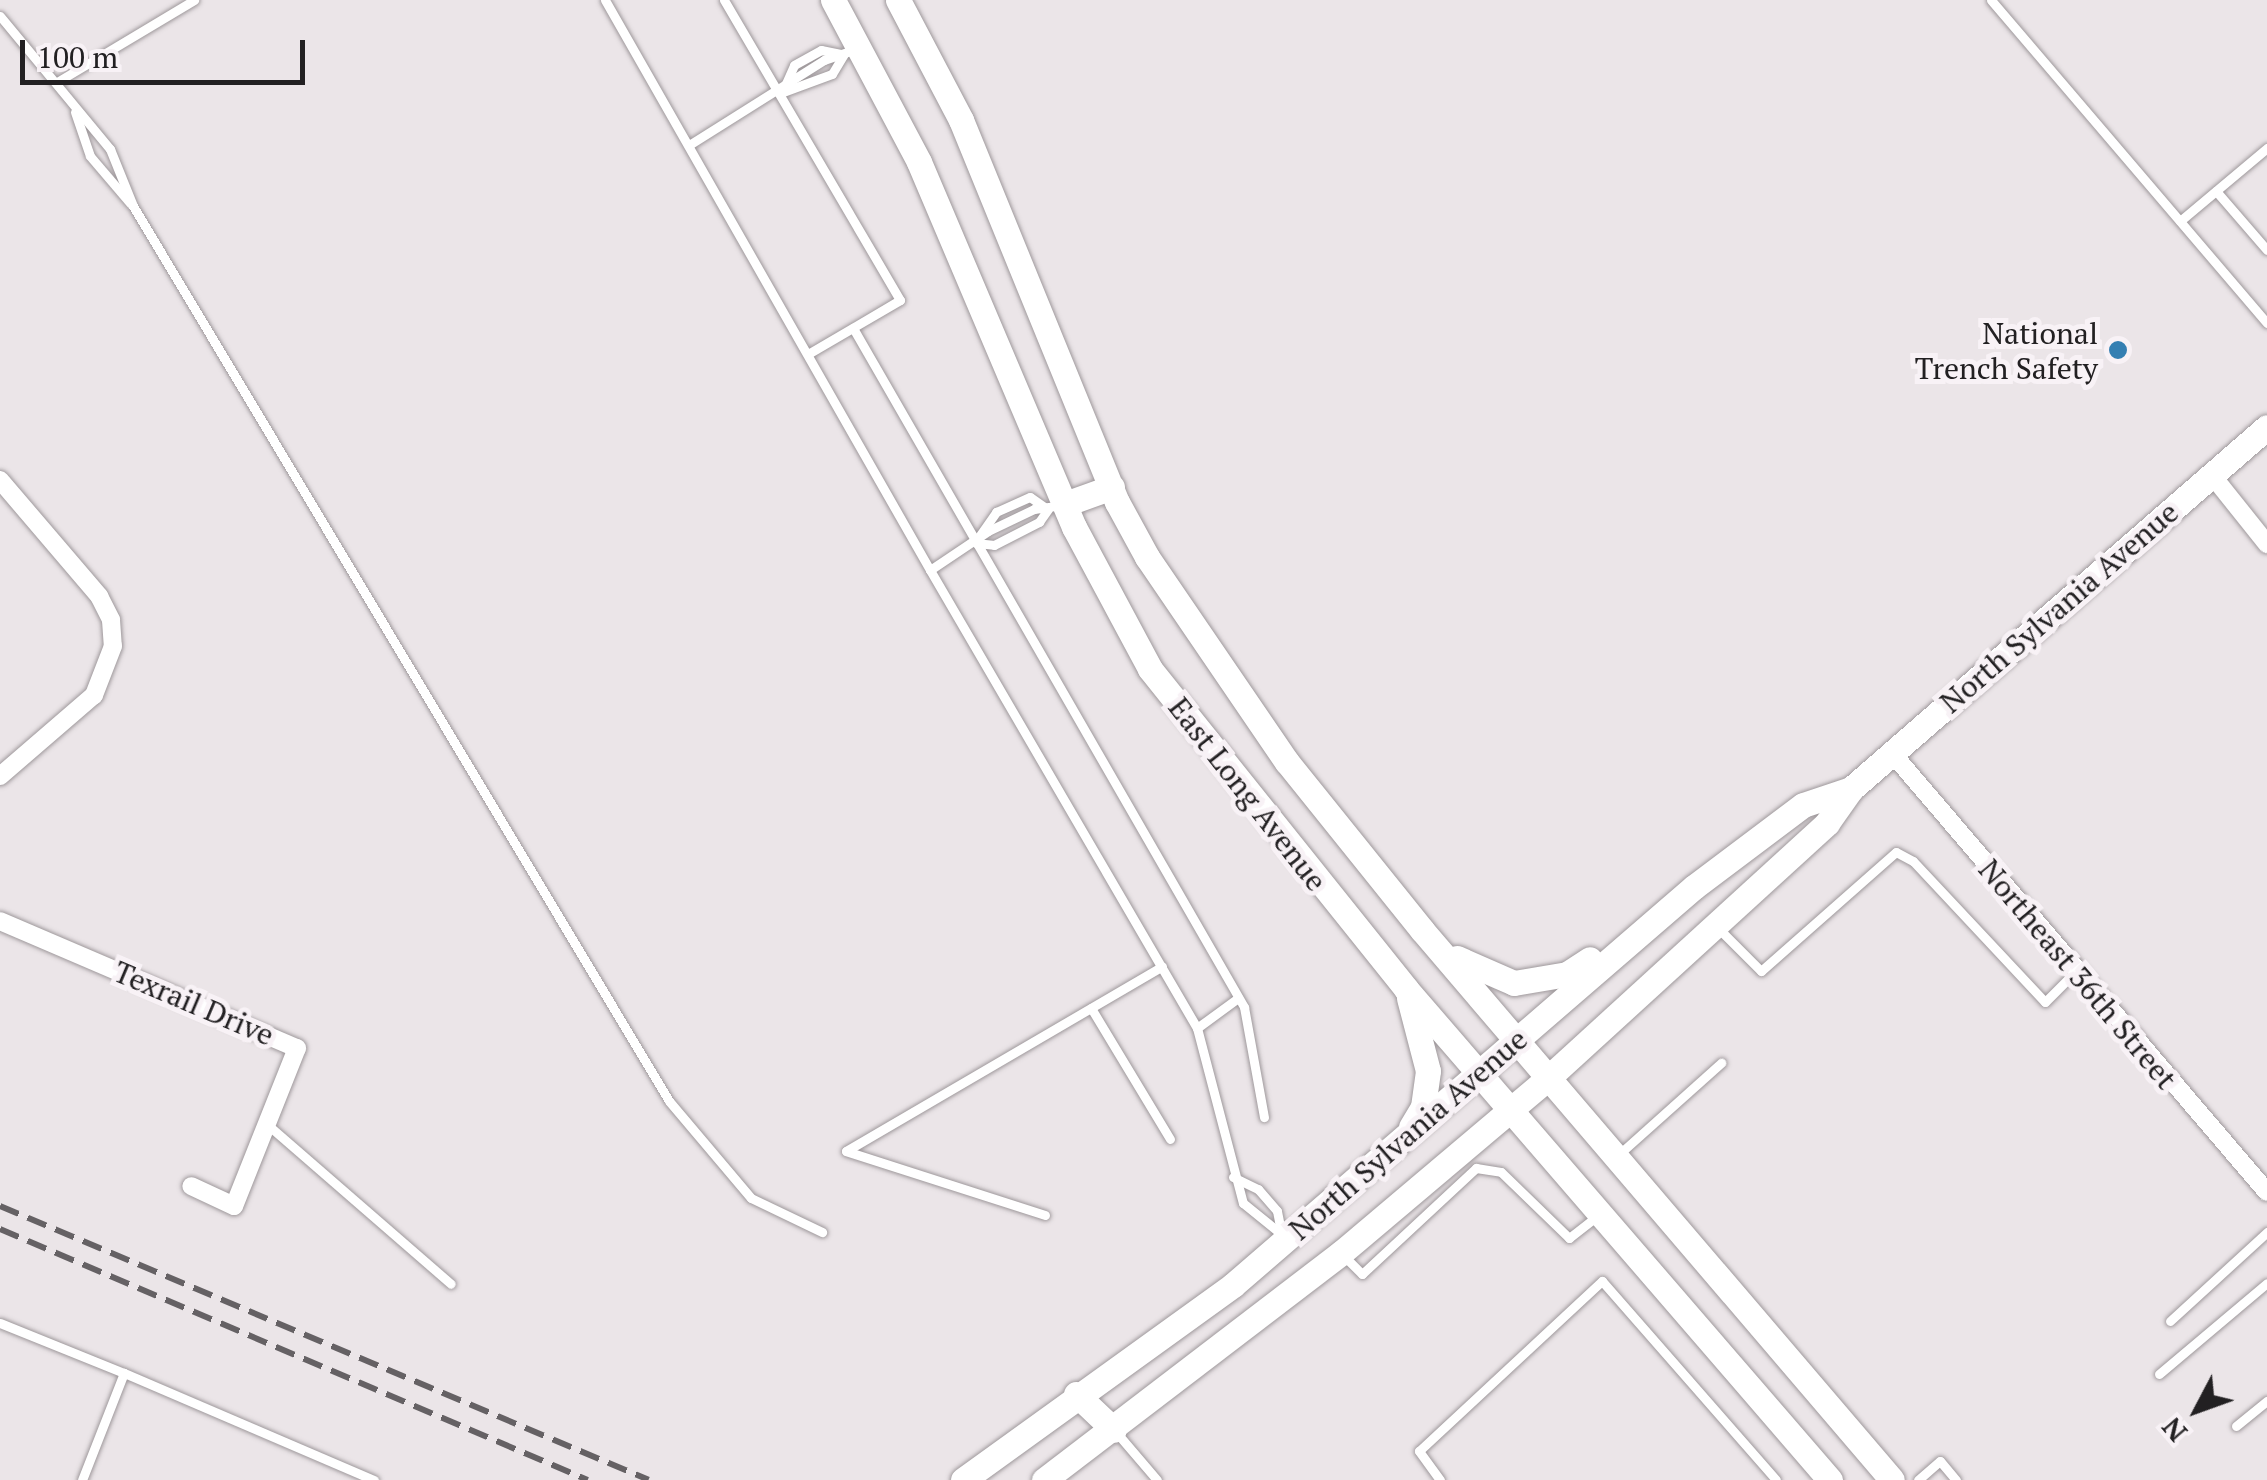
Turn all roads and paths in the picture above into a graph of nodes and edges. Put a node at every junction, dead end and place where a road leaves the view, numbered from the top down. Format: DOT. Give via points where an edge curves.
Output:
graph roads {
  1 [pos="194,0"];
  2 [pos="604,0"];
  3 [pos="724,0"];
  4 [pos="833,0"];
  5 [pos="898,0"];
  6 [pos="1991,0"];
  7 [pos="0,16"];
  8 [pos="851,51"];
  9 [pos="57,82"];
  10 [pos="780,94"];
  11 [pos="74,109"];
  12 [pos="690,146"];
  13 [pos="2267,148"];
  14 [pos="2216,191"];
  15 [pos="132,206"];
  16 [pos="2180,222"];
  17 [pos="2267,250"];
  18 [pos="2267,323"];
  19 [pos="852,328"];
  20 [pos="808,354"];
  21 [pos="2267,427"];
  22 [pos="2211,474"];
  23 [pos="0,480"];
  24 [pos="1112,487"];
  25 [pos="1056,507"];
  26 [pos="974,544"];
  27 [pos="2267,544"];
  28 [pos="930,570"];
  29 [pos="1892,753"];
  30 [pos="0,776"];
  31 [pos="1851,789"];
  32 [pos="1686,894"];
  33 [pos="0,922"];
  34 [pos="1719,923"];
  35 [pos="1422,930"];
  36 [pos="1162,966"];
  37 [pos="2075,972"];
  38 [pos="1406,988"];
  39 [pos="1238,998"];
  40 [pos="1091,1008"];
  41 [pos="1198,1028"];
  42 [pos="1515,1040"];
  43 [pos="1721,1063"];
  44 [pos="1478,1073"];
  45 [pos="1548,1078"];
  46 [pos="1508,1108"];
  47 [pos="1264,1116"];
  48 [pos="268,1125"];
  49 [pos="1404,1138"];
  50 [pos="1170,1139"];
  51 [pos="1616,1158"];
  52 [pos="1233,1178"];
  53 [pos="191,1186"];
  54 [pos="2267,1192"];
  55 [pos="1599,1214"];
  56 [pos="1044,1215"];
  57 [pos="822,1232"];
  58 [pos="2267,1232"];
  59 [pos="1284,1236"];
  60 [pos="1342,1253"];
  61 [pos="2267,1283"];
  62 [pos="451,1284"];
  63 [pos="2170,1321"];
  64 [pos="0,1323"];
  65 [pos="124,1374"];
  66 [pos="2160,1374"];
  67 [pos="1076,1394"];
  68 [pos="2267,1401"];
  69 [pos="2236,1426"];
  70 [pos="1114,1430"];
  71 [pos="82,1480"];
  72 [pos="374,1480"];
  73 [pos="963,1480"];
  74 [pos="1044,1480"];
  75 [pos="1156,1480"];
  76 [pos="1440,1480"];
  77 [pos="1776,1480"];
  78 [pos="1830,1480"];
  79 [pos="1892,1480"];
  80 [pos="1918,1480"];
  81 [pos="1956,1480"];
  1 -- 9 [label="lane"];
  2 -- 12 [label="lane"];
  3 -- 10 [label="lane"];
  4 -- 8 [label="main road, East Long Avenue"];
  5 -- 24 [label="main road, East Long Avenue" via="961,120"];
  6 -- 16 [label="lane"];
  7 -- 9 [label="lane"];
  8 -- 10 [label="lane" via="799,76"];
  8 -- 25 [label="main road, East Long Avenue" via="919,162"];
  9 -- 11 [label="lane"];
  10 -- 12 [label="lane"];
  10 -- 19 [label="lane" via="900,300"];
  11 -- 15 [label="lane" via="110,149"];
  11 -- 15 [label="lane" via="90,156"];
  12 -- 20 [label="lane"];
  13 -- 14 [label="lane"];
  14 -- 16 [label="lane"];
  14 -- 17 [label="lane"];
  15 -- 57 [label="lane" via="669,1100 750,1198"];
  16 -- 18 [label="lane"];
  19 -- 20 [label="lane"];
  19 -- 26 [label="lane"];
  20 -- 28 [label="lane"];
  21 -- 22 [label="main road, North Sylvania Avenue"];
  22 -- 27 [label="street"];
  22 -- 29 [label="main road, North Sylvania Avenue"];
  23 -- 30 [label="street" via="100,596 112,620 112,646 94,695"];
  24 -- 25 [label="main road"];
  24 -- 35 [label="main road, East Long Avenue" via="1147,556 1286,762"];
  25 -- 26 [label="lane" via="1004,524"];
  25 -- 38 [label="main road, East Long Avenue" via="1150,669"];
  26 -- 28 [label="lane"];
  26 -- 39 [label="lane"];
  28 -- 36 [label="lane"];
  29 -- 31 [label="main road, North Sylvania Avenue"];
  29 -- 37 [label="street, Northeast 36th Street"];
  31 -- 32 [label="main road, North Sylvania Avenue" via="1803,805"];
  31 -- 34 [label="main road, North Sylvania Avenue" via="1827,823"];
  32 -- 34 [label="main road"];
  32 -- 35 [label="main road" via="1567,974 1541,982 1488,977"];
  32 -- 42 [label="main road, North Sylvania Avenue"];
  33 -- 48 [label="street, Texrail Drive" via="297,1048"];
  34 -- 37 [label="lane" via="1761,972 1896,852 1913,861 2045,1002"];
  34 -- 45 [label="main road, North Sylvania Avenue"];
  35 -- 42 [label="main road, East Long Avenue"];
  36 -- 40 [label="lane"];
  36 -- 41 [label="lane"];
  37 -- 54 [label="street, Northeast 36th Street"];
  38 -- 44 [label="main road, East Long Avenue"];
  38 -- 49 [label="main road" via="1428,1071 1422,1106"];
  39 -- 41 [label="lane"];
  39 -- 47 [label="lane"];
  40 -- 50 [label="lane"];
  40 -- 56 [label="lane" via="846,1151"];
  41 -- 52 [label="lane"];
  42 -- 44 [label="main road, North Sylvania Avenue"];
  42 -- 45 [label="main road, East Long Avenue"];
  43 -- 51 [label="lane"];
  44 -- 46 [label="main road, East Long Avenue"];
  44 -- 49 [label="main road, North Sylvania Avenue"];
  45 -- 46 [label="main road, North Sylvania Avenue"];
  45 -- 51 [label="main road, East Long Avenue"];
  46 -- 55 [label="main road, East Long Avenue"];
  46 -- 60 [label="main road, North Sylvania Avenue"];
  48 -- 53 [label="street, Texrail Drive" via="234,1206"];
  48 -- 62 [label="lane"];
  49 -- 59 [label="main road, North Sylvania Avenue"];
  51 -- 79 [label="main road, East Long Avenue"];
  52 -- 59 [label="lane" via="1260,1224"];
  52 -- 59 [label="lane" via="1258,1189 1277,1211"];
  55 -- 60 [label="lane" via="1569,1238 1501,1172 1476,1168 1362,1274"];
  55 -- 78 [label="main road, East Long Avenue"];
  58 -- 63 [label="lane"];
  59 -- 67 [label="main road, North Sylvania Avenue" via="1156,1344"];
  60 -- 70 [label="main road, North Sylvania Avenue"];
  61 -- 66 [label="lane"];
  64 -- 65 [label="lane"];
  65 -- 71 [label="lane"];
  65 -- 72 [label="lane"];
  67 -- 70 [label="main road"];
  67 -- 73 [label="main road, North Sylvania Avenue"];
  68 -- 69 [label="lane"];
  70 -- 74 [label="main road, North Sylvania Avenue"];
  70 -- 75 [label="lane"];
  76 -- 77 [label="lane" via="1419,1451 1602,1281"];
  80 -- 81 [label="lane" via="1940,1461"];
}
